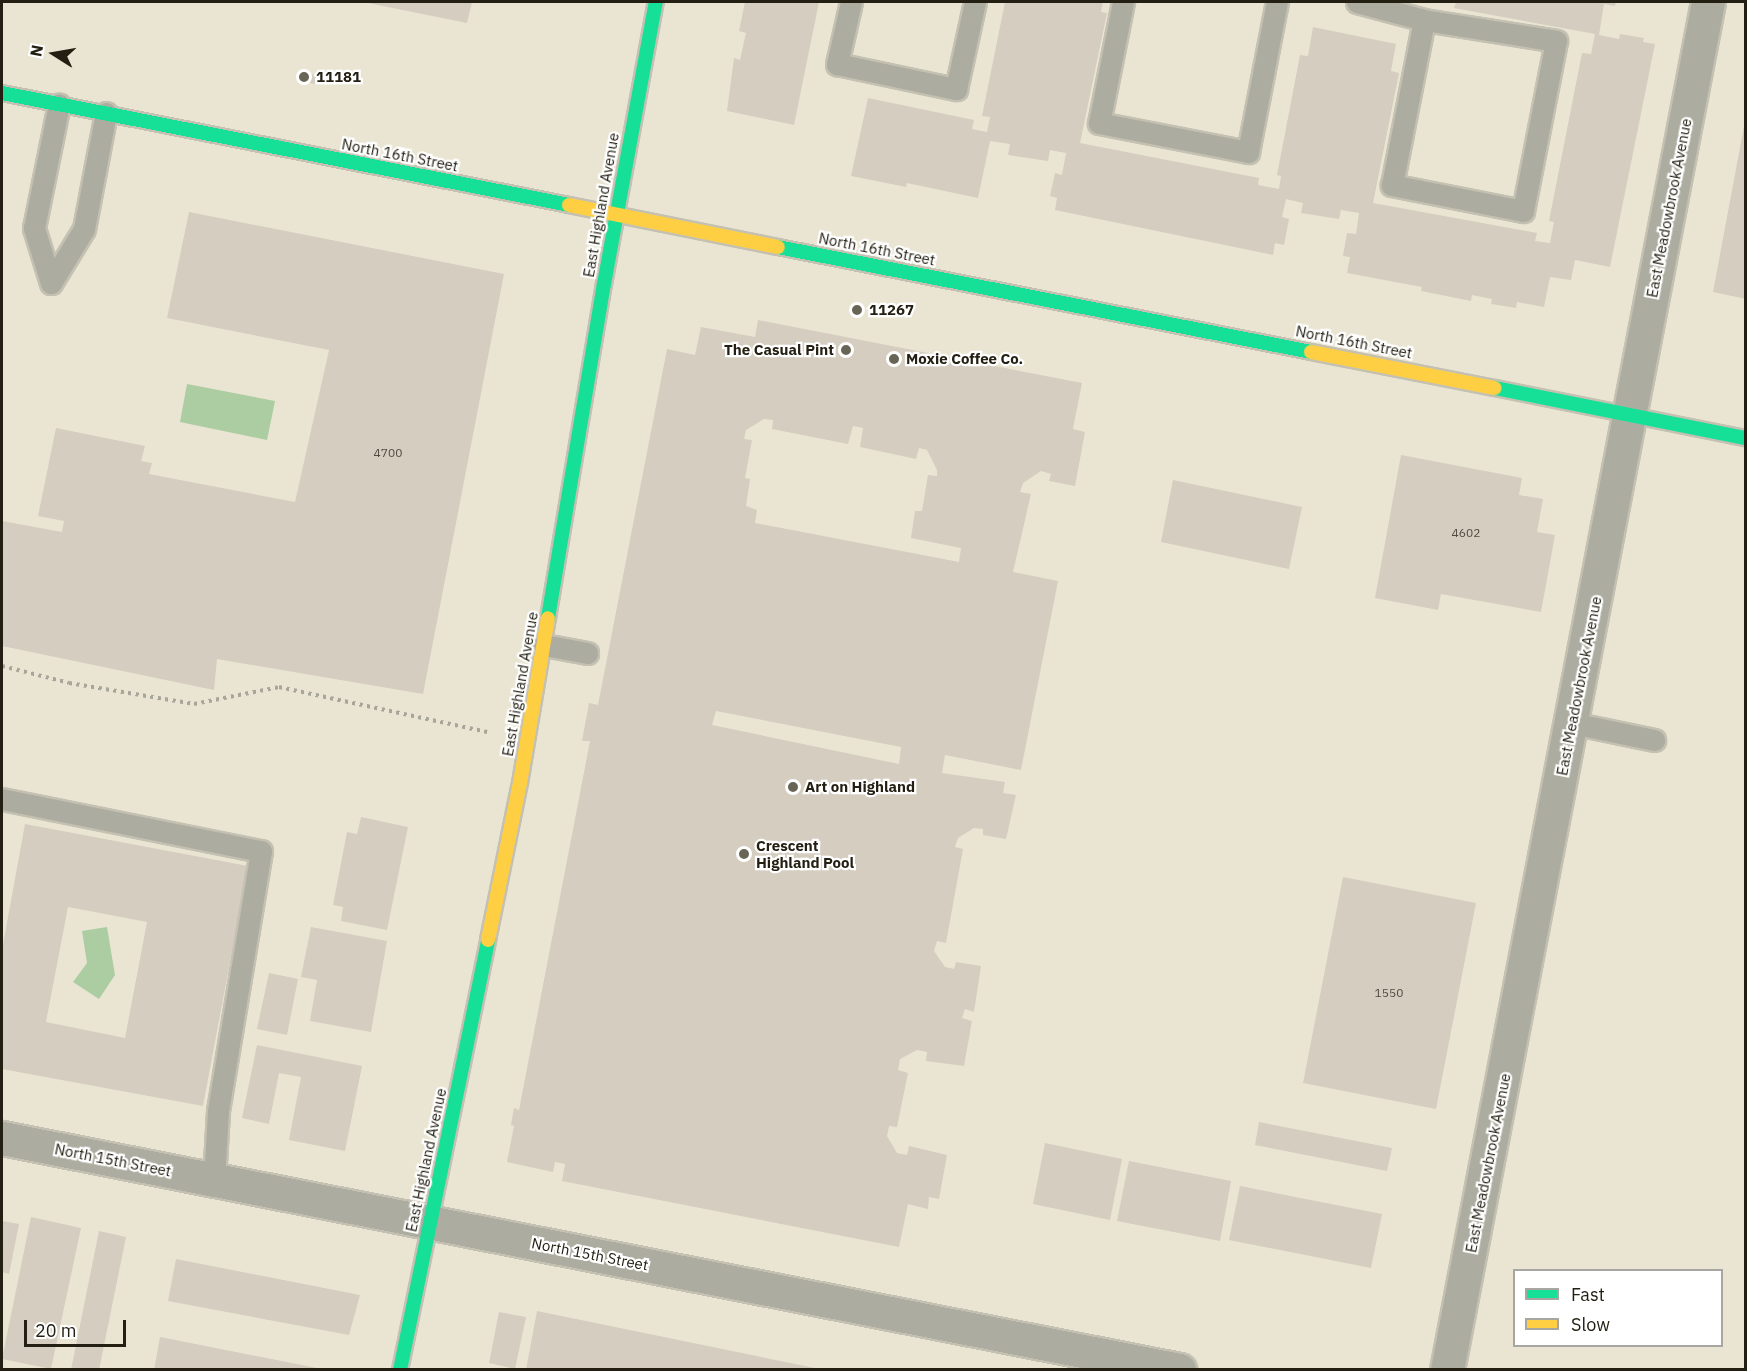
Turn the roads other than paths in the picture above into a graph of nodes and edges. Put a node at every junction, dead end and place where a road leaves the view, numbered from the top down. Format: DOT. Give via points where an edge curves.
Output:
graph roads {
  1 [pos="657,2"];
  2 [pos="851,2"];
  3 [pos="975,2"];
  4 [pos="1123,2"];
  5 [pos="1277,2"];
  6 [pos="1357,2"];
  7 [pos="1708,2"];
  8 [pos="1388,4"];
  9 [pos="1424,20"];
  10 [pos="2,93"];
  11 [pos="59,104"];
  12 [pos="106,114"];
  13 [pos="616,215"];
  14 [pos="1630,415"];
  15 [pos="1746,438"];
  16 [pos="544,645"];
  17 [pos="587,653"];
  18 [pos="1572,723"];
  19 [pos="1654,740"];
  20 [pos="2,799"];
  21 [pos="2,1138"];
  22 [pos="214,1180"];
  23 [pos="430,1222"];
  24 [pos="400,1370"];
  25 [pos="1179,1370"];
  26 [pos="1447,1370"];
  1 -- 13 [label="main road, East Highland Avenue"];
  2 -- 3 [label="lane" via="837,64 956,89"];
  4 -- 5 [label="lane" via="1099,123 1248,152"];
  6 -- 8 [label="lane"];
  7 -- 14 [label="street, East Meadowbrook Avenue"];
  8 -- 9 [label="lane"];
  9 -- 9 [label="lane" via="1556,41 1523,211 1392,185"];
  10 -- 11 [label="main road, North 16th Street"];
  11 -- 12 [label="main road, North 16th Street"];
  11 -- 12 [label="lane" via="34,228 51,283 84,230"];
  12 -- 13 [label="main road, North 16th Street"];
  13 -- 14 [label="main road, North 16th Street"];
  13 -- 16 [label="main road, East Highland Avenue"];
  14 -- 15 [label="main road, North 16th Street"];
  14 -- 18 [label="street, East Meadowbrook Avenue"];
  16 -- 17 [label="lane"];
  16 -- 23 [label="main road, East Highland Avenue" via="520,783"];
  18 -- 19 [label="lane"];
  18 -- 26 [label="street, East Meadowbrook Avenue"];
  20 -- 22 [label="lane" via="261,851 218,1111"];
  21 -- 22 [label="street, North 15th Street"];
  22 -- 23 [label="street, North 15th Street"];
  23 -- 24 [label="main road, East Highland Avenue"];
  23 -- 25 [label="street, North 15th Street"];
}
